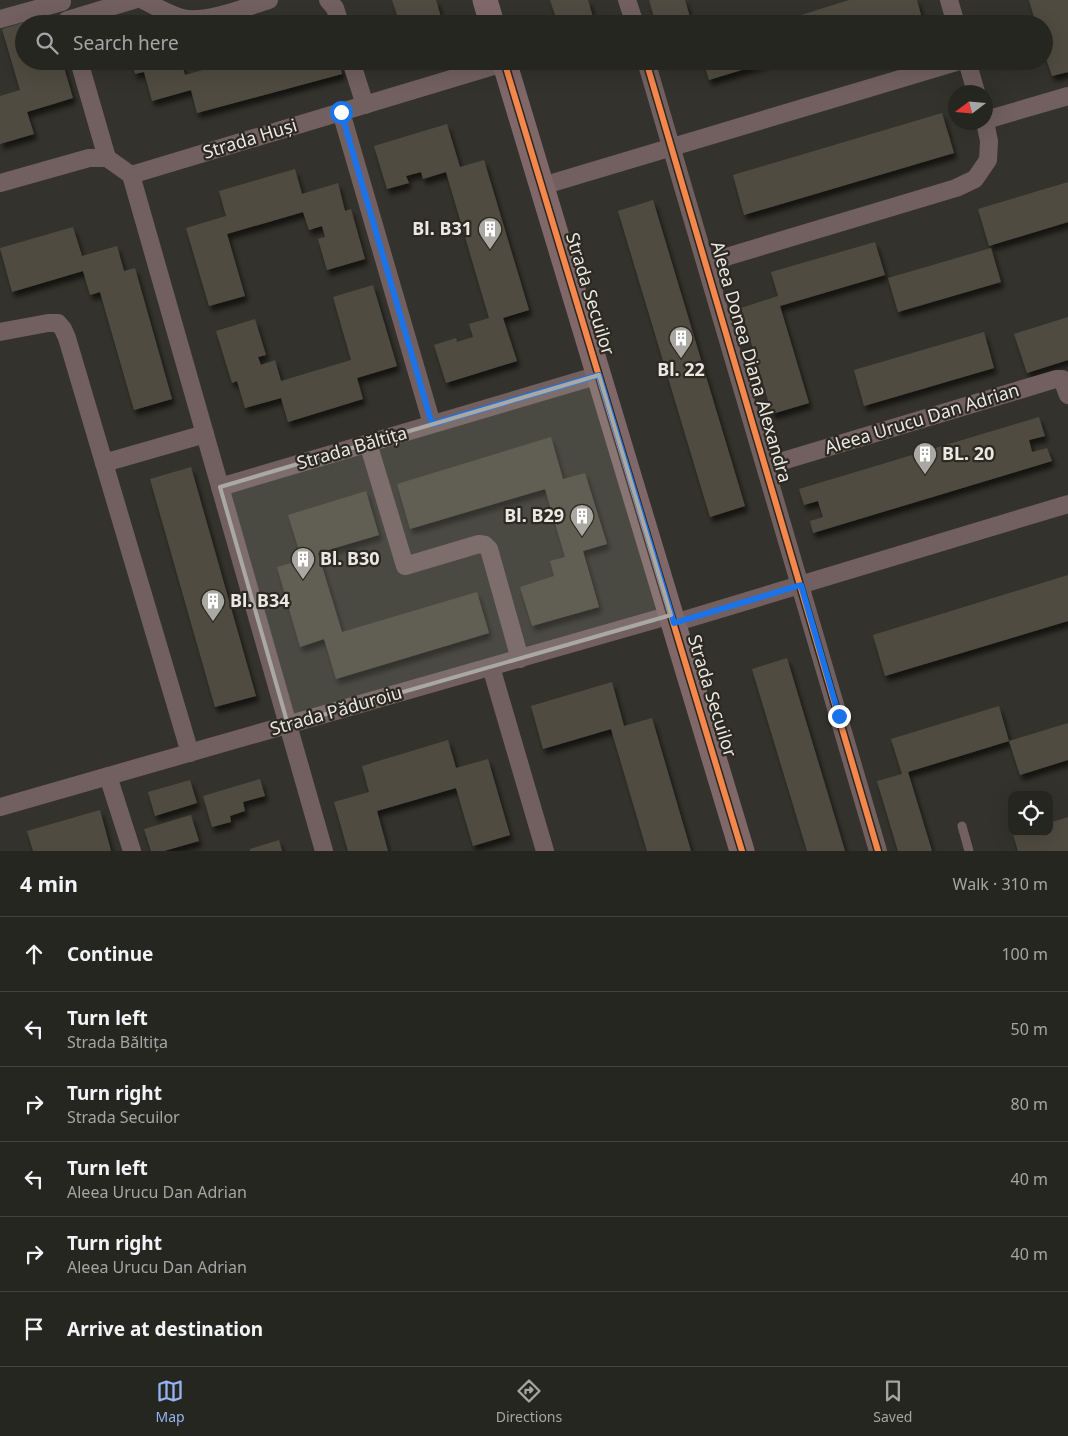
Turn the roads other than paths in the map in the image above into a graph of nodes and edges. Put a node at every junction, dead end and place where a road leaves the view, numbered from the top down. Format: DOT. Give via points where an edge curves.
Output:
graph roads {
  1 [pos="134,0"];
  2 [pos="143,0"];
  3 [pos="269,0"];
  4 [pos="328,0"];
  5 [pos="485,0"];
  6 [pos="627,0"];
  7 [pos="949,0"];
  8 [pos="61,1"];
  9 [pos="66,15"];
  10 [pos="89,15"];
  11 [pos="173,15"];
  12 [pos="219,15"];
  13 [pos="337,15"];
  14 [pos="489,15"];
  15 [pos="631,15"];
  16 [pos="953,15"];
  17 [pos="0,19"];
  18 [pos="82,70"];
  19 [pos="354,70"];
  20 [pos="478,70"];
  21 [pos="506,70"];
  22 [pos="649,70"];
  23 [pos="930,70"];
  24 [pos="970,70"];
  25 [pos="974,85"];
  26 [pos="1068,96"];
  27 [pos="364,105"];
  28 [pos="341,112"];
  29 [pos="993,119"];
  30 [pos="987,130"];
  31 [pos="672,148"];
  32 [pos="108,158"];
  33 [pos="131,175"];
  34 [pos="0,183"];
  35 [pos="542,186"];
  36 [pos="706,263"];
  37 [pos="0,332"];
  38 [pos="599,375"];
  39 [pos="1068,395"];
  40 [pos="432,424"];
  41 [pos="205,434"];
  42 [pos="368,443"];
  43 [pos="104,463"];
  44 [pos="766,466"];
  45 [pos="220,487"];
  46 [pos="1068,504"];
  47 [pos="801,585"];
  48 [pos="673,619"];
  49 [pos="520,659"];
  50 [pos="491,667"];
  51 [pos="288,725"];
  52 [pos="190,753"];
  53 [pos="108,776"];
  54 [pos="0,806"];
  55 [pos="962,826"];
  56 [pos="132,851"];
  57 [pos="324,851"];
  58 [pos="545,851"];
  59 [pos="742,851"];
  60 [pos="878,851"];
  61 [pos="969,851"];
  1 -- 10 [label="street"];
  2 -- 11 [label="street"];
  3 -- 12 [label="street"];
  4 -- 13 [label="street"];
  5 -- 14 [label="street"];
  6 -- 15 [label="street"];
  7 -- 16 [label="street"];
  8 -- 9 [label="street"];
  8 -- 17 [label="street"];
  18 -- 32 [label="street"];
  19 -- 27 [label="street"];
  20 -- 27 [label="street, Strada Huși"];
  21 -- 35 [label="street, Strada Secuilor"];
  22 -- 31 [label="street, Aleea Donea Diana Alexandra"];
  23 -- 31 [label="street"];
  24 -- 25 [label="street"];
  26 -- 29 [label="street, Aleea Donea Diana Alexandra"];
  27 -- 28 [label="street, Strada Huși"];
  28 -- 33 [label="street, Strada Huși"];
  28 -- 40 [label="street"];
  30 -- 36 [label="street, Aleea Donea Diana Alexandra" via="988,160 975,179 956,188"];
  31 -- 35 [label="street"];
  31 -- 36 [label="street, Aleea Donea Diana Alexandra"];
  32 -- 33 [label="street"];
  32 -- 34 [label="street" via="89,158"];
  33 -- 41 [label="street"];
  35 -- 38 [label="street, Strada Secuilor"];
  36 -- 44 [label="street, Aleea Donea Diana Alexandra"];
  37 -- 43 [label="street" via="48,323 58,324 63,329"];
  38 -- 40 [label="street, Strada Băltița"];
  38 -- 48 [label="street, Strada Secuilor"];
  39 -- 44 [label="street, Aleea Urucu Dan Adrian" via="1062,379 1056,379"];
  40 -- 42 [label="street, Strada Băltița"];
  41 -- 43 [label="street"];
  41 -- 45 [label="street"];
  42 -- 45 [label="street, Strada Băltița"];
  42 -- 49 [label="street" via="405,566 485,545 489,549"];
  43 -- 52 [label="street"];
  44 -- 47 [label="street, Aleea Donea Diana Alexandra"];
  45 -- 51 [label="street"];
  46 -- 47 [label="street"];
  47 -- 48 [label="street"];
  47 -- 60 [label="street"];
  48 -- 49 [label="street, Strada Păduroiu"];
  48 -- 59 [label="street, Strada Secuilor"];
  49 -- 50 [label="street, Strada Păduroiu"];
  50 -- 51 [label="street, Strada Păduroiu"];
  50 -- 58 [label="street"];
  51 -- 52 [label="street, Strada Păduroiu"];
  51 -- 57 [label="street"];
  52 -- 53 [label="street, Strada Păduroiu"];
  53 -- 54 [label="street, Strada Păduroiu"];
  53 -- 56 [label="street"];
  55 -- 61 [label="lane"];
}
